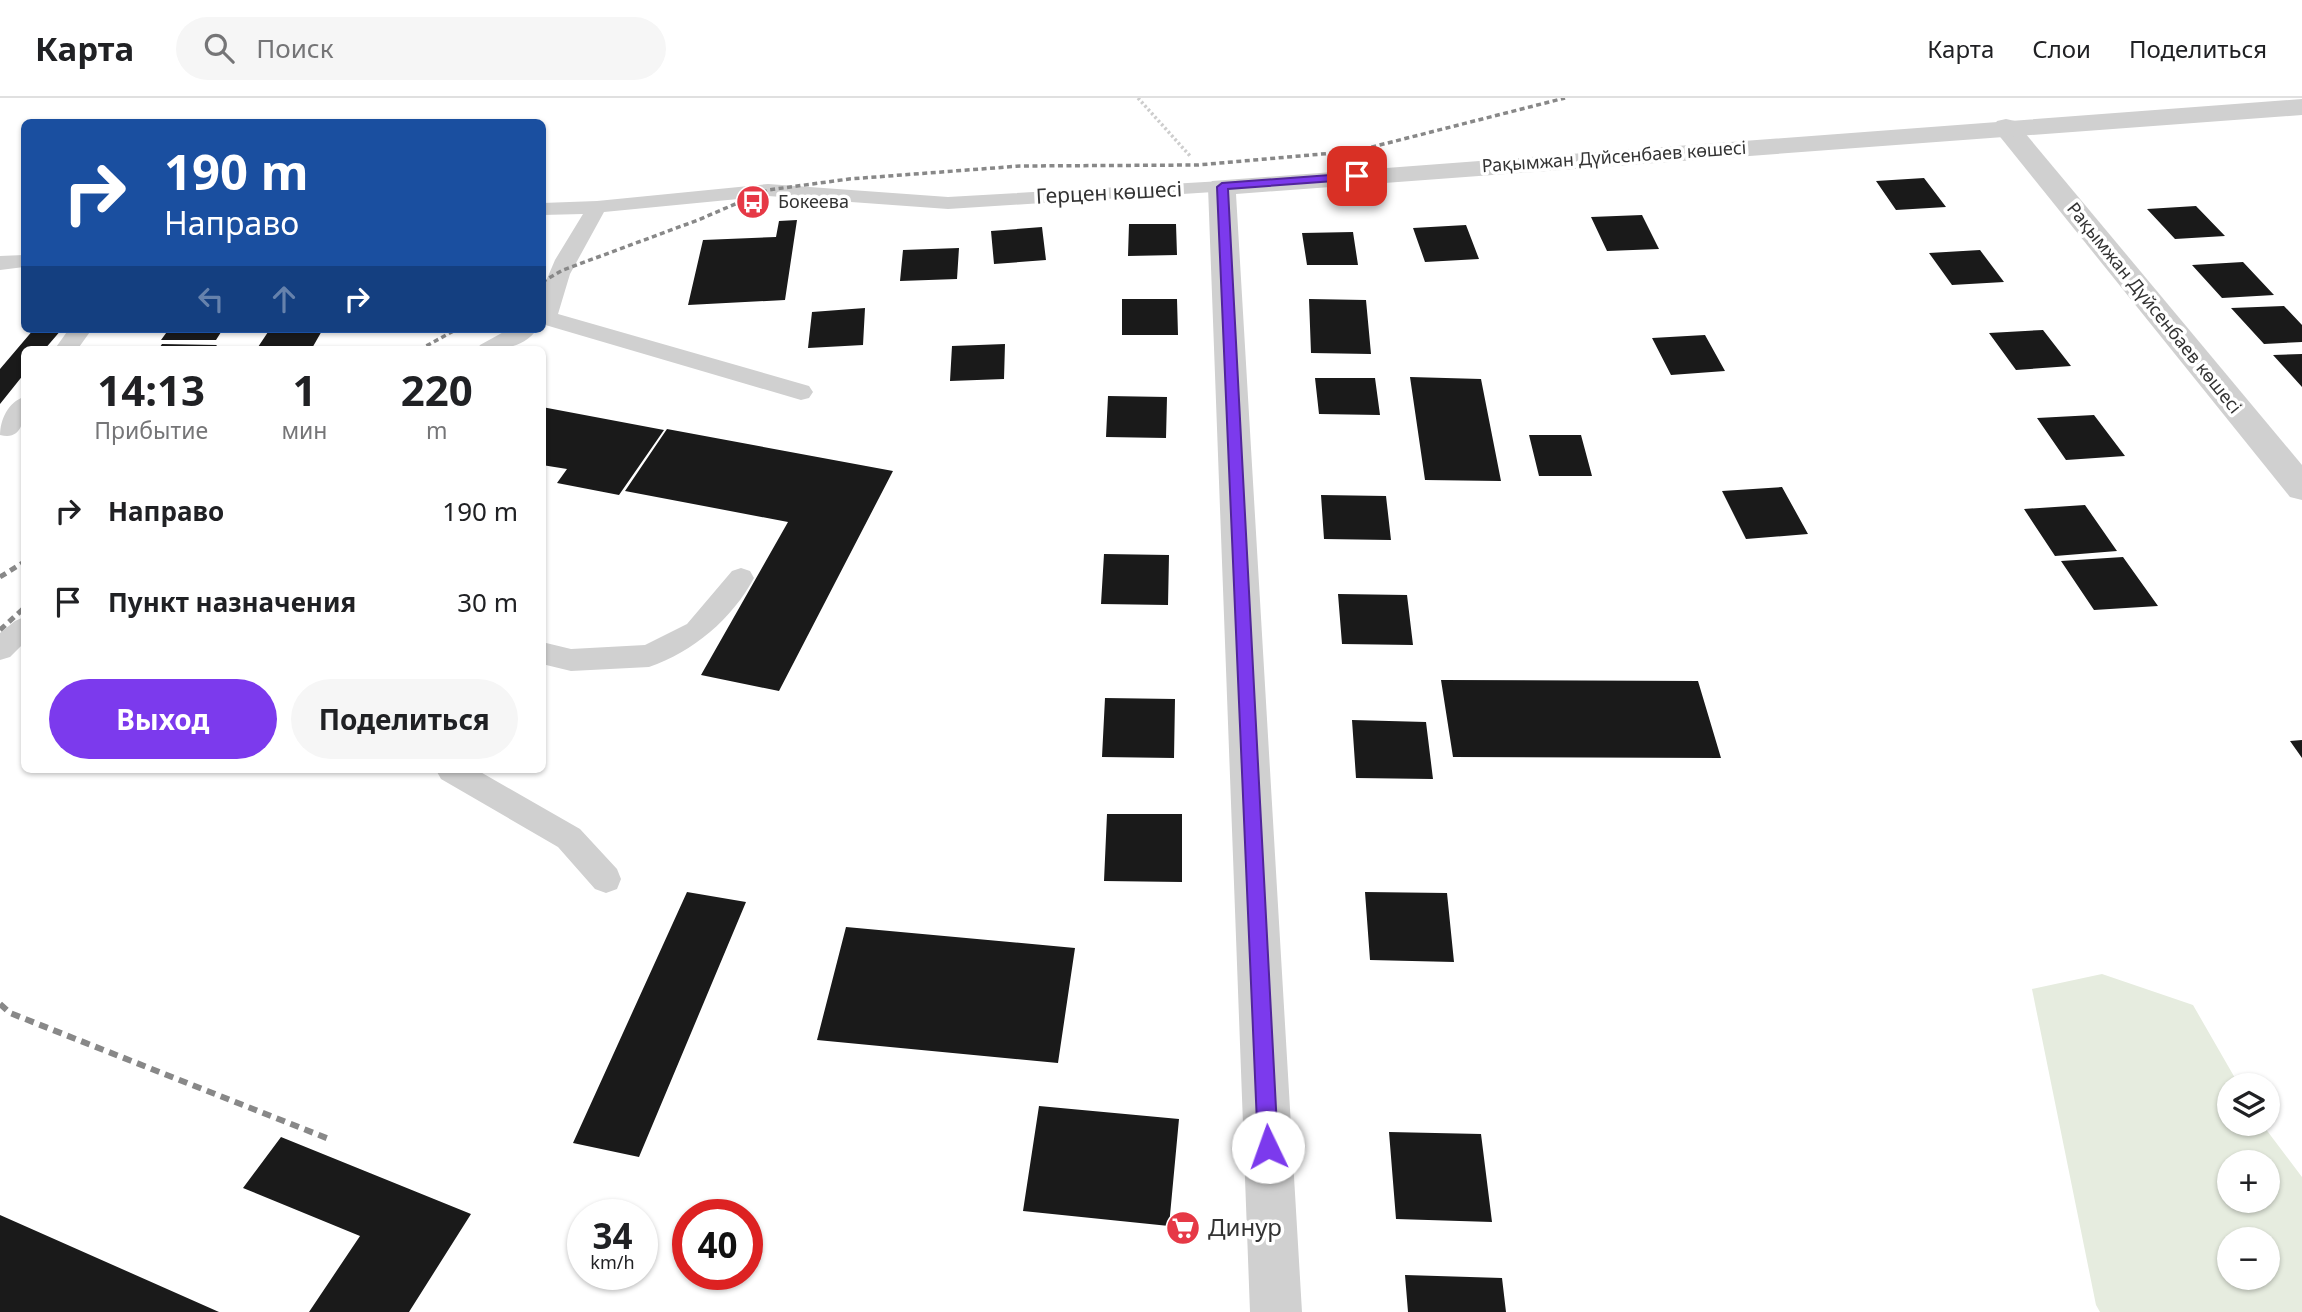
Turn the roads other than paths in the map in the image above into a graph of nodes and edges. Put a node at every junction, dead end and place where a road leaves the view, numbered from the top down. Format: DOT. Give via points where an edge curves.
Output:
graph roads {
  1 [pos="2302,107"];
  2 [pos="2006,127"];
  3 [pos="1222,187"];
  4 [pos="597,207"];
  5 [pos="546,209"];
  6 [pos="21,261"];
  7 [pos="0,264"];
  8 [pos="546,310"];
  9 [pos="546,320"];
  10 [pos="519,333"];
  11 [pos="495,346"];
  12 [pos="801,391"];
  13 [pos="21,409"];
  14 [pos="7,429"];
  15 [pos="2302,488"];
  16 [pos="741,578"];
  17 [pos="21,631"];
  18 [pos="0,649"];
  19 [pos="546,654"];
  20 [pos="456,773"];
  21 [pos="606,879"];
  22 [pos="1276,1312"];
  1 -- 2 [label="street, Рақымжан Дүйсенбаев көшесі"];
  2 -- 3 [label="street, Рақымжан Дүйсенбаев көшесі"];
  2 -- 15 [label="street, Рақымжан Дүйсенбаев көшесі"];
  3 -- 4 [label="lane, Герцен көшесі" via="948,203 768,190"];
  3 -- 22 [label="street"];
  4 -- 5 [label="lane, Герцен көшесі"];
  4 -- 8 [label="lane" via="551,288"];
  6 -- 7 [label="lane"];
  9 -- 12 [label="lane"];
  10 -- 11 [label="lane"];
  13 -- 14 [label="lane"];
  16 -- 19 [label="lane" via="696,631 649,656 570,660"];
  17 -- 18 [label="lane"];
  20 -- 21 [label="lane" via="569,838"];
}
